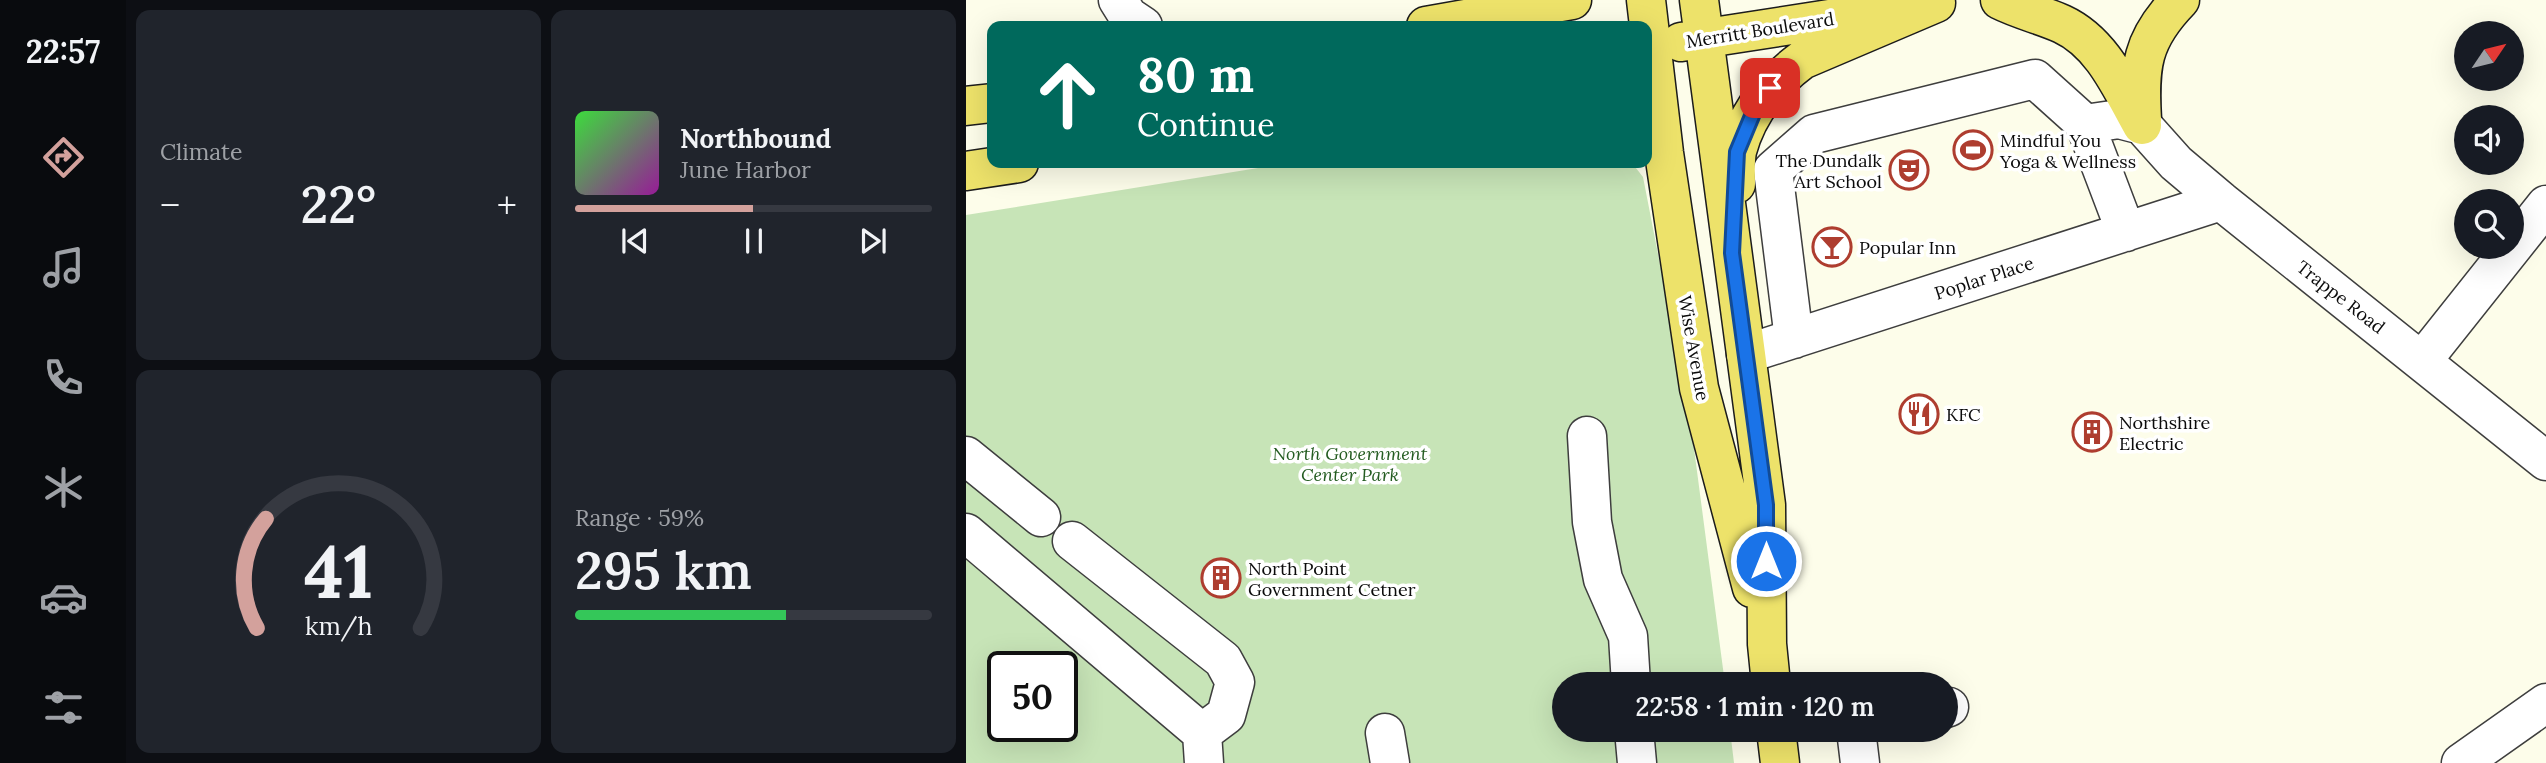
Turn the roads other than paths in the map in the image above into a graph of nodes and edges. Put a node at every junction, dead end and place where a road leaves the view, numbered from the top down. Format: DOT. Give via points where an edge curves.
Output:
graph roads {
  1 [pos="1118,0"];
  2 [pos="1572,0"];
  3 [pos="1646,0"];
  4 [pos="1699,0"];
  5 [pos="2000,0"];
  6 [pos="2180,0"];
  7 [pos="1946,2"];
  8 [pos="1497,8"];
  9 [pos="1136,21"];
  10 [pos="1446,21"];
  11 [pos="1647,21"];
  12 [pos="1704,38"];
  13 [pos="1652,47"];
  14 [pos="1652,96"];
  15 [pos="987,104"];
  16 [pos="966,106"];
  17 [pos="2085,124"];
  18 [pos="2142,125"];
  19 [pos="1655,145"];
  20 [pos="989,168"];
  21 [pos="966,172"];
  22 [pos="2221,201"];
  23 [pos="2546,205"];
  24 [pos="2126,232"];
  25 [pos="1732,253"];
  26 [pos="1794,340"];
  27 [pos="1746,354"];
  28 [pos="2422,361"];
  29 [pos="1587,436"];
  30 [pos="966,456"];
  31 [pos="2546,461"];
  32 [pos="1041,517"];
  33 [pos="966,533"];
  34 [pos="1072,541"];
  35 [pos="1766,644"];
  36 [pos="1630,672"];
  37 [pos="1770,672"];
  38 [pos="2546,703"];
  39 [pos="1635,742"];
  40 [pos="1778,742"];
  41 [pos="1857,742"];
  42 [pos="1203,748"];
  43 [pos="1636,763"];
  44 [pos="1780,763"];
  45 [pos="1860,763"];
  46 [pos="2461,763"];
  1 -- 9 [label="street"];
  2 -- 8 [label="main road"];
  3 -- 11 [label="main road, Wise Avenue"];
  4 -- 12 [label="main road, Wise Avenue"];
  5 -- 18 [label="main road" via="2062,24 2084,38 2101,54"];
  6 -- 18 [label="main road" via="2156,28 2144,55"];
  7 -- 12 [label="main road, Merritt Boulevard"];
  7 -- 25 [label="main road" via="1802,60 1757,104 1737,152"];
  8 -- 10 [label="main road"];
  12 -- 13 [label="main road, Merritt Boulevard"];
  12 -- 25 [label="main road, Wise Avenue"];
  14 -- 19 [label="main road, Wise Avenue"];
  15 -- 16 [label="main road"];
  17 -- 18 [label="street" via="2119,118"];
  17 -- 24 [label="street"];
  17 -- 26 [label="street" via="2035,79 1814,135 1773,170"];
  18 -- 22 [label="street, Trappe Road" via="2176,163"];
  19 -- 35 [label="main road, Wise Avenue" via="1699,388"];
  20 -- 21 [label="main road"];
  22 -- 24 [label="street, Poplar Place"];
  22 -- 28 [label="street, Trappe Road"];
  23 -- 28 [label="street"];
  24 -- 26 [label="street, Poplar Place"];
  25 -- 27 [label="main road, Wise Avenue"];
  26 -- 27 [label="street, Poplar Place"];
  27 -- 35 [label="main road, Wise Avenue" via="1766,505"];
  28 -- 31 [label="street, Trappe Road"];
  29 -- 36 [label="street" via="1592,522 1603,579 1628,636"];
  30 -- 32 [label="street"];
  33 -- 42 [label="street"];
  34 -- 42 [label="street" via="1223,660 1235,681 1226,715"];
  35 -- 37 [label="main road, Wise Avenue"];
  38 -- 46 [label="street"];
  39 -- 43 [label="street"];
  40 -- 44 [label="main road"];
  41 -- 45 [label="street"];
}
